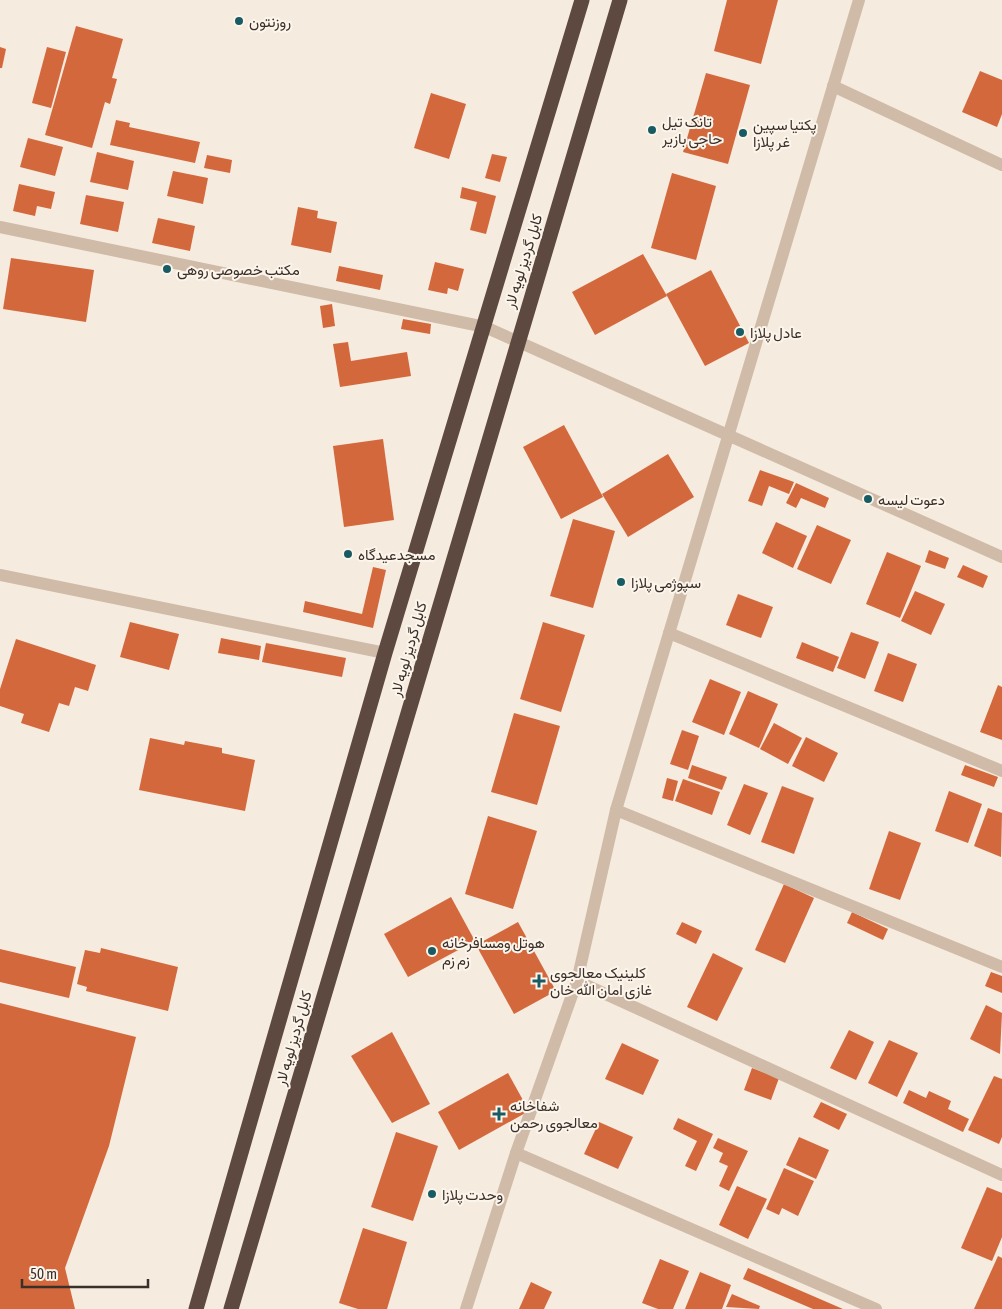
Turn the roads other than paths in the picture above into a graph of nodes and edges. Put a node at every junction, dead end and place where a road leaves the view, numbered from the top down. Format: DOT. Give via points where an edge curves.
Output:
graph roads {
  1 [pos="582,0"];
  2 [pos="620,0"];
  3 [pos="859,0"];
  4 [pos="832,86"];
  5 [pos="1002,165"];
  6 [pos="0,227"];
  7 [pos="485,327"];
  8 [pos="517,342"];
  9 [pos="728,436"];
  10 [pos="1002,558"];
  11 [pos="0,575"];
  12 [pos="669,633"];
  13 [pos="384,653"];
  14 [pos="1002,771"];
  15 [pos="616,810"];
  16 [pos="1002,967"];
  17 [pos="577,981"];
  18 [pos="516,1154"];
  19 [pos="1002,1175"];
  20 [pos="196,1309"];
  21 [pos="231,1309"];
  22 [pos="466,1309"];
  23 [pos="876,1309"];
  1 -- 7 [label="highway, کابل گردیز لویه لار"];
  2 -- 8 [label="highway, کابل گردیز لویه لار"];
  3 -- 4 [label="street"];
  4 -- 5 [label="street"];
  4 -- 9 [label="street"];
  6 -- 7 [label="street"];
  7 -- 8 [label="street"];
  7 -- 13 [label="highway, کابل گردیز لویه لار"];
  8 -- 9 [label="street"];
  8 -- 21 [label="highway, کابل گردیز لویه لار"];
  9 -- 10 [label="street"];
  9 -- 12 [label="street"];
  11 -- 13 [label="street"];
  12 -- 14 [label="street"];
  12 -- 15 [label="street"];
  13 -- 20 [label="highway, کابل گردیز لویه لار"];
  15 -- 16 [label="street"];
  15 -- 17 [label="street"];
  17 -- 18 [label="street"];
  17 -- 19 [label="street"];
  18 -- 22 [label="street"];
  18 -- 23 [label="street"];
}
